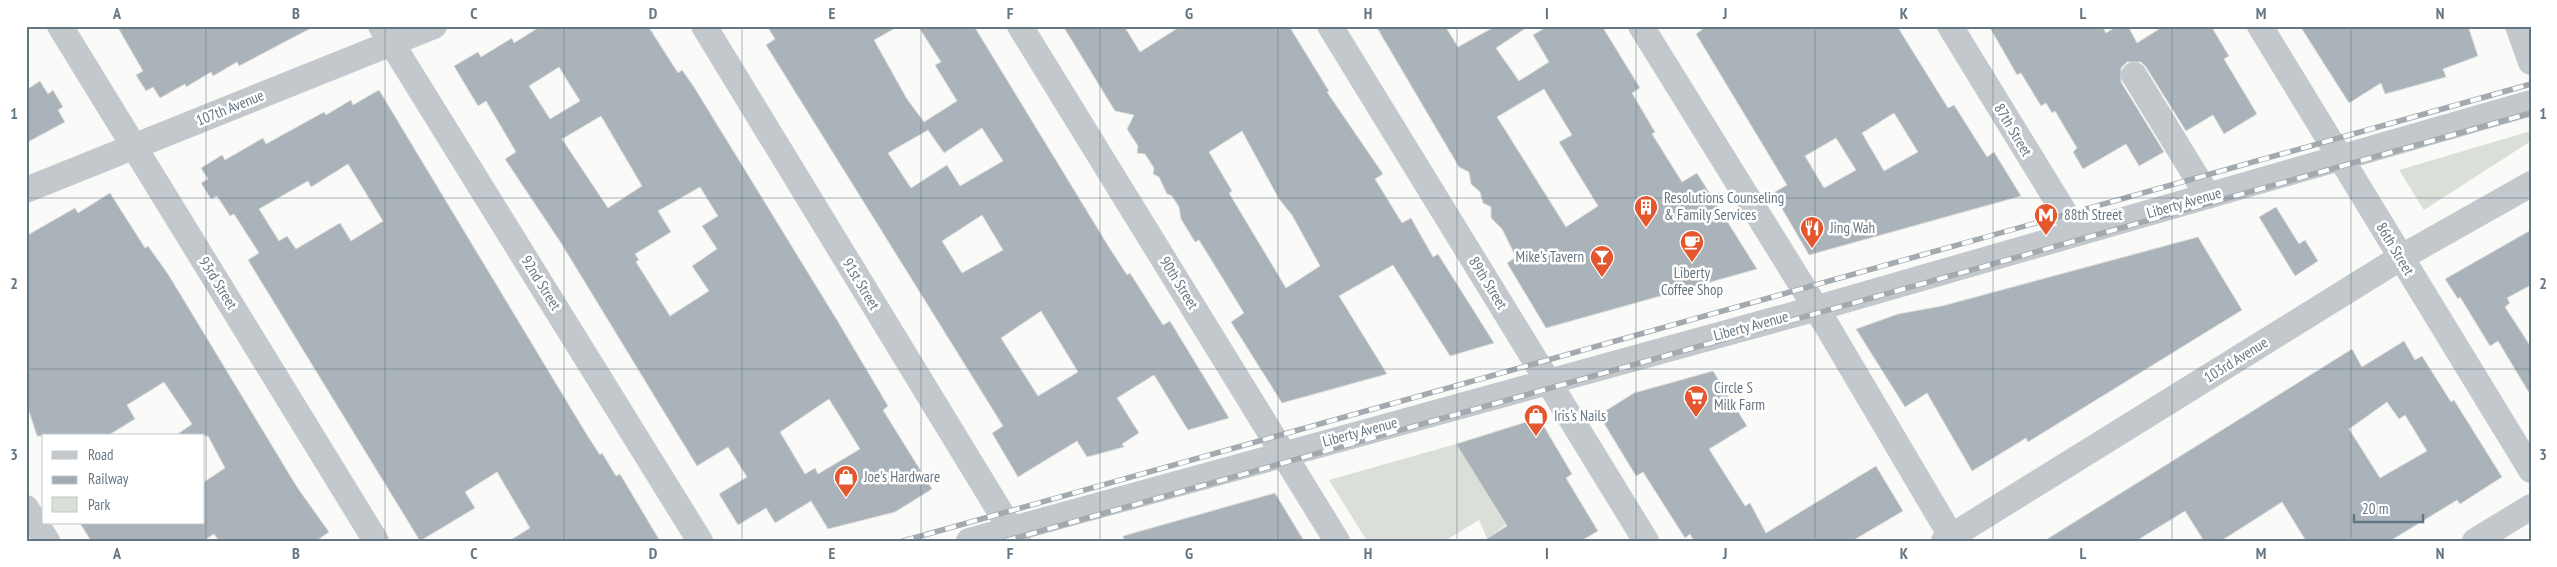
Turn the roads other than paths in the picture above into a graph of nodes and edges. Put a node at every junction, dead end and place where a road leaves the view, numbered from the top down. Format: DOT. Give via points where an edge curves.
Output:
graph roads {
  1 [pos="60,26"];
  2 [pos="434,26"];
  3 [pos="704,26"];
  4 [pos="1020,26"];
  5 [pos="1330,26"];
  6 [pos="1640,26"];
  7 [pos="1950,26"];
  8 [pos="2260,26"];
  9 [pos="2518,26"];
  10 [pos="386,35"];
  11 [pos="2531,62"];
  12 [pos="2134,75"];
  13 [pos="2531,103"];
  14 [pos="134,146"];
  15 [pos="2342,158"];
  16 [pos="2531,184"];
  17 [pos="26,190"];
  18 [pos="2208,196"];
  19 [pos="2077,233"];
  20 [pos="2400,258"];
  21 [pos="1814,309"];
  22 [pos="1548,381"];
  23 [pos="1284,453"];
  24 [pos="2531,470"];
  25 [pos="2531,507"];
  26 [pos="26,508"];
  27 [pos="1014,535"];
  28 [pos="1950,539"];
  29 [pos="47,541"];
  30 [pos="376,541"];
  31 [pos="700,541"];
  32 [pos="969,541"];
  33 [pos="1337,541"];
  34 [pos="1646,541"];
  35 [pos="2475,541"];
  1 -- 14 [label="street, 93rd Street"];
  2 -- 10 [label="street, 107th Avenue"];
  3 -- 27 [label="street, 91st Street"];
  4 -- 23 [label="street, 90th Street"];
  5 -- 22 [label="street, 89th Street"];
  6 -- 21 [label="street"];
  7 -- 19 [label="street, 87th Street"];
  8 -- 15 [label="street, 86th Street"];
  9 -- 11 [label="street"];
  10 -- 14 [label="street, 107th Avenue"];
  10 -- 31 [label="street, 92nd Street"];
  12 -- 18 [label="street"];
  13 -- 15 [label="street, Liberty Avenue"];
  14 -- 17 [label="street, 107th Avenue"];
  14 -- 30 [label="street, 93rd Street"];
  15 -- 18 [label="street, Liberty Avenue"];
  15 -- 20 [label="street, 86th Street"];
  16 -- 20 [label="street, 103rd Avenue"];
  18 -- 19 [label="street, Liberty Avenue"];
  19 -- 21 [label="street, Liberty Avenue"];
  20 -- 24 [label="street, 86th Street"];
  20 -- 28 [label="street, 103rd Avenue"];
  21 -- 22 [label="street, Liberty Avenue"];
  21 -- 28 [label="street"];
  22 -- 23 [label="street, Liberty Avenue"];
  22 -- 34 [label="street, 89th Street"];
  23 -- 27 [label="street, Liberty Avenue"];
  23 -- 33 [label="street, 90th Street"];
  25 -- 35 [label="street"];
  26 -- 29 [label="street"];
  27 -- 32 [label="street, Liberty Avenue"];
}
